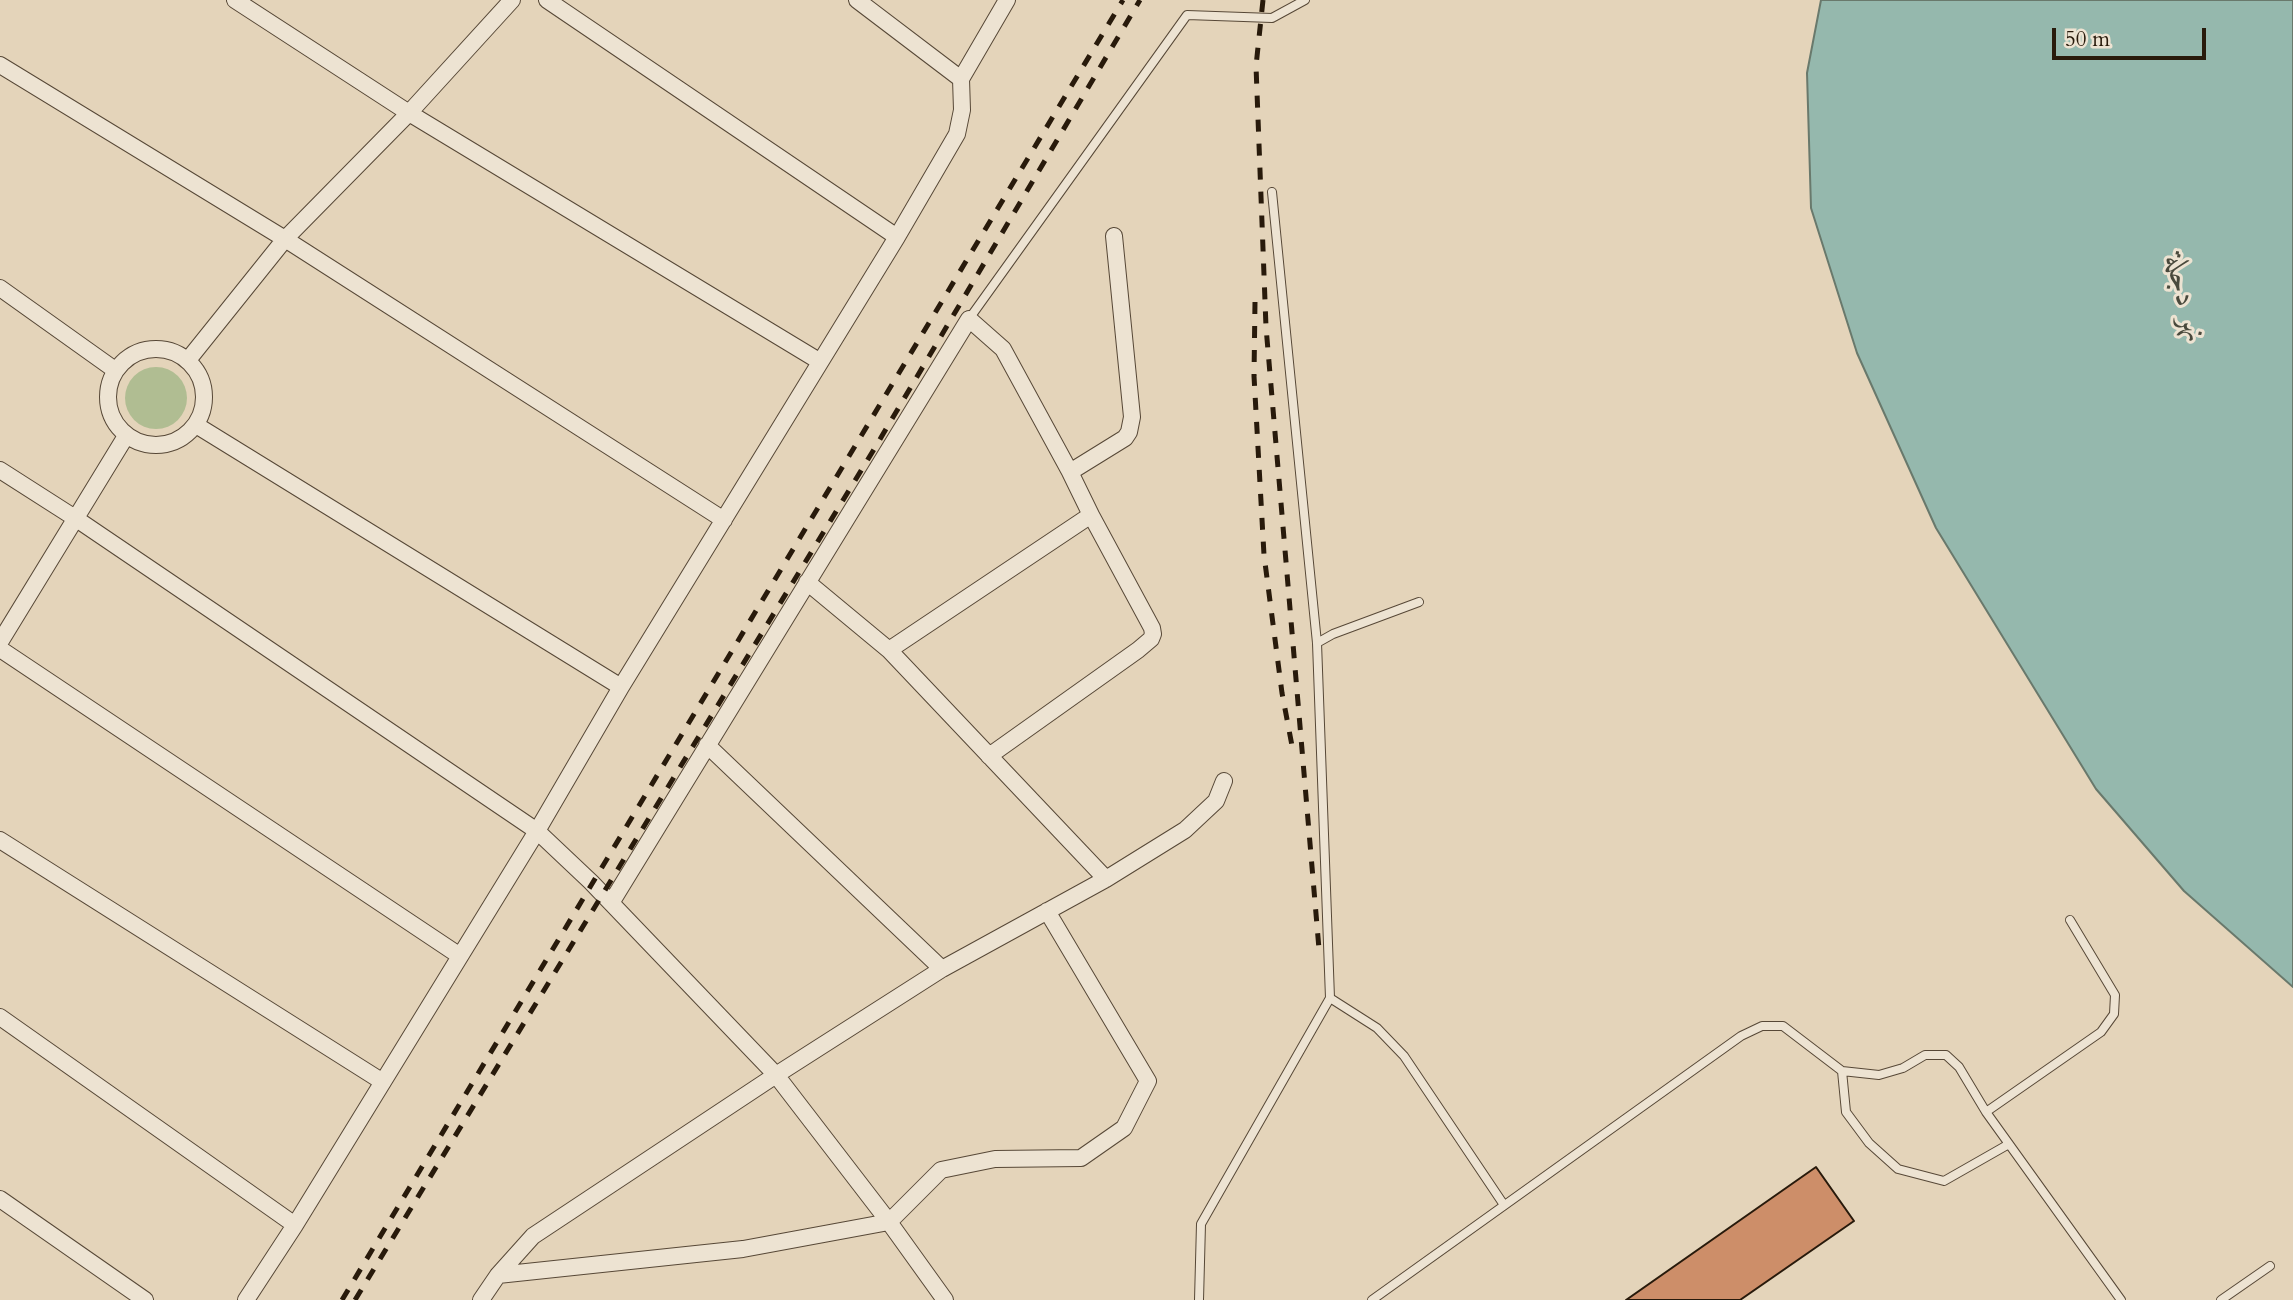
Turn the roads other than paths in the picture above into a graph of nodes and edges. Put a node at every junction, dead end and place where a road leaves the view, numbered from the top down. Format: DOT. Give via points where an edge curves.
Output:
graph roads {
  1 [pos="235,0"];
  2 [pos="512,0"];
  3 [pos="547,0"];
  4 [pos="857,0"];
  5 [pos="1007,0"];
  6 [pos="1305,0"];
  7 [pos="0,65"];
  8 [pos="961,79"];
  9 [pos="409,113"];
  10 [pos="1272,191"];
  11 [pos="1114,236"];
  12 [pos="897,237"];
  13 [pos="285,239"];
  14 [pos="0,288"];
  15 [pos="969,319"];
  16 [pos="187,360"];
  17 [pos="819,361"];
  18 [pos="115,370"];
  19 [pos="196,425"];
  20 [pos="126,436"];
  21 [pos="0,470"];
  22 [pos="1070,472"];
  23 [pos="1091,515"];
  24 [pos="75,518"];
  25 [pos="724,520"];
  26 [pos="807,582"];
  27 [pos="1419,602"];
  28 [pos="0,642"];
  29 [pos="1317,643"];
  30 [pos="0,649"];
  31 [pos="889,650"];
  32 [pos="621,687"];
  33 [pos="707,745"];
  34 [pos="989,756"];
  35 [pos="1224,781"];
  36 [pos="537,831"];
  37 [pos="0,840"];
  38 [pos="1106,878"];
  39 [pos="611,903"];
  40 [pos="1047,911"];
  41 [pos="2070,920"];
  42 [pos="460,956"];
  43 [pos="943,969"];
  44 [pos="1330,998"];
  45 [pos="0,1017"];
  46 [pos="1842,1071"];
  47 [pos="776,1075"];
  48 [pos="383,1082"];
  49 [pos="1986,1112"];
  50 [pos="2009,1144"];
  51 [pos="0,1199"];
  52 [pos="1504,1205"];
  53 [pos="889,1222"];
  54 [pos="295,1225"];
  55 [pos="2270,1266"];
  56 [pos="498,1275"];
  57 [pos="145,1300"];
  58 [pos="246,1300"];
  59 [pos="481,1300"];
  60 [pos="946,1300"];
  61 [pos="1199,1300"];
  62 [pos="1372,1300"];
  63 [pos="2121,1300"];
  64 [pos="2221,1300"];
  1 -- 9 [label="street"];
  2 -- 9 [label="street"];
  3 -- 12 [label="street"];
  4 -- 8 [label="street"];
  5 -- 8 [label="street"];
  6 -- 15 [label="lane" via="1272,18 1187,15"];
  7 -- 13 [label="street"];
  8 -- 12 [label="street" via="957,134"];
  9 -- 13 [label="street"];
  9 -- 17 [label="street"];
  10 -- 29 [label="lane"];
  11 -- 22 [label="street" via="1132,417 1125,438"];
  12 -- 17 [label="street"];
  13 -- 16 [label="street"];
  13 -- 25 [label="street"];
  14 -- 18 [label="street"];
  15 -- 22 [label="street" via="1003,349"];
  15 -- 26 [label="street"];
  16 -- 18 [label="street" via="157,348 127,358"];
  16 -- 19 [label="street" via="197,370 205,398"];
  17 -- 25 [label="street"];
  18 -- 20 [label="street" via="107,398 116,425"];
  19 -- 20 [label="street" via="185,436 156,446"];
  19 -- 32 [label="street"];
  20 -- 24 [label="street"];
  21 -- 24 [label="street"];
  22 -- 23 [label="street"];
  23 -- 31 [label="street"];
  23 -- 34 [label="street" via="1152,628 1151,639"];
  24 -- 28 [label="street"];
  24 -- 36 [label="street"];
  25 -- 32 [label="street"];
  26 -- 31 [label="street"];
  26 -- 33 [label="street"];
  27 -- 29 [label="lane"];
  29 -- 44 [label="lane"];
  30 -- 42 [label="street"];
  31 -- 34 [label="street"];
  32 -- 36 [label="street"];
  33 -- 39 [label="street"];
  33 -- 43 [label="street"];
  34 -- 38 [label="street"];
  35 -- 38 [label="street" via="1216,801 1185,830"];
  36 -- 39 [label="street"];
  36 -- 42 [label="street"];
  37 -- 48 [label="street"];
  38 -- 40 [label="street"];
  39 -- 47 [label="street"];
  40 -- 43 [label="street"];
  40 -- 53 [label="street" via="1148,1080 1124,1128 1081,1158 995,1159 941,1170"];
  41 -- 49 [label="lane" via="2115,995 2114,1014 2101,1032"];
  42 -- 48 [label="street"];
  43 -- 47 [label="street"];
  44 -- 52 [label="lane" via="1377,1028 1404,1056"];
  44 -- 61 [label="lane" via="1201,1224"];
  45 -- 54 [label="street"];
  46 -- 49 [label="lane" via="1879,1075 1924,1055 1946,1055 1959,1067"];
  46 -- 50 [label="lane" via="1846,1112 1869,1143 1898,1169 1944,1181"];
  46 -- 52 [label="lane" via="1783,1026 1762,1026 1741,1036"];
  47 -- 53 [label="street"];
  47 -- 56 [label="street" via="533,1236"];
  48 -- 54 [label="street"];
  49 -- 50 [label="lane"];
  50 -- 63 [label="lane"];
  51 -- 57 [label="street"];
  52 -- 62 [label="lane"];
  53 -- 56 [label="street" via="743,1248"];
  53 -- 60 [label="street"];
  54 -- 58 [label="street"];
  55 -- 64 [label="lane"];
  56 -- 59 [label="street"];
}
